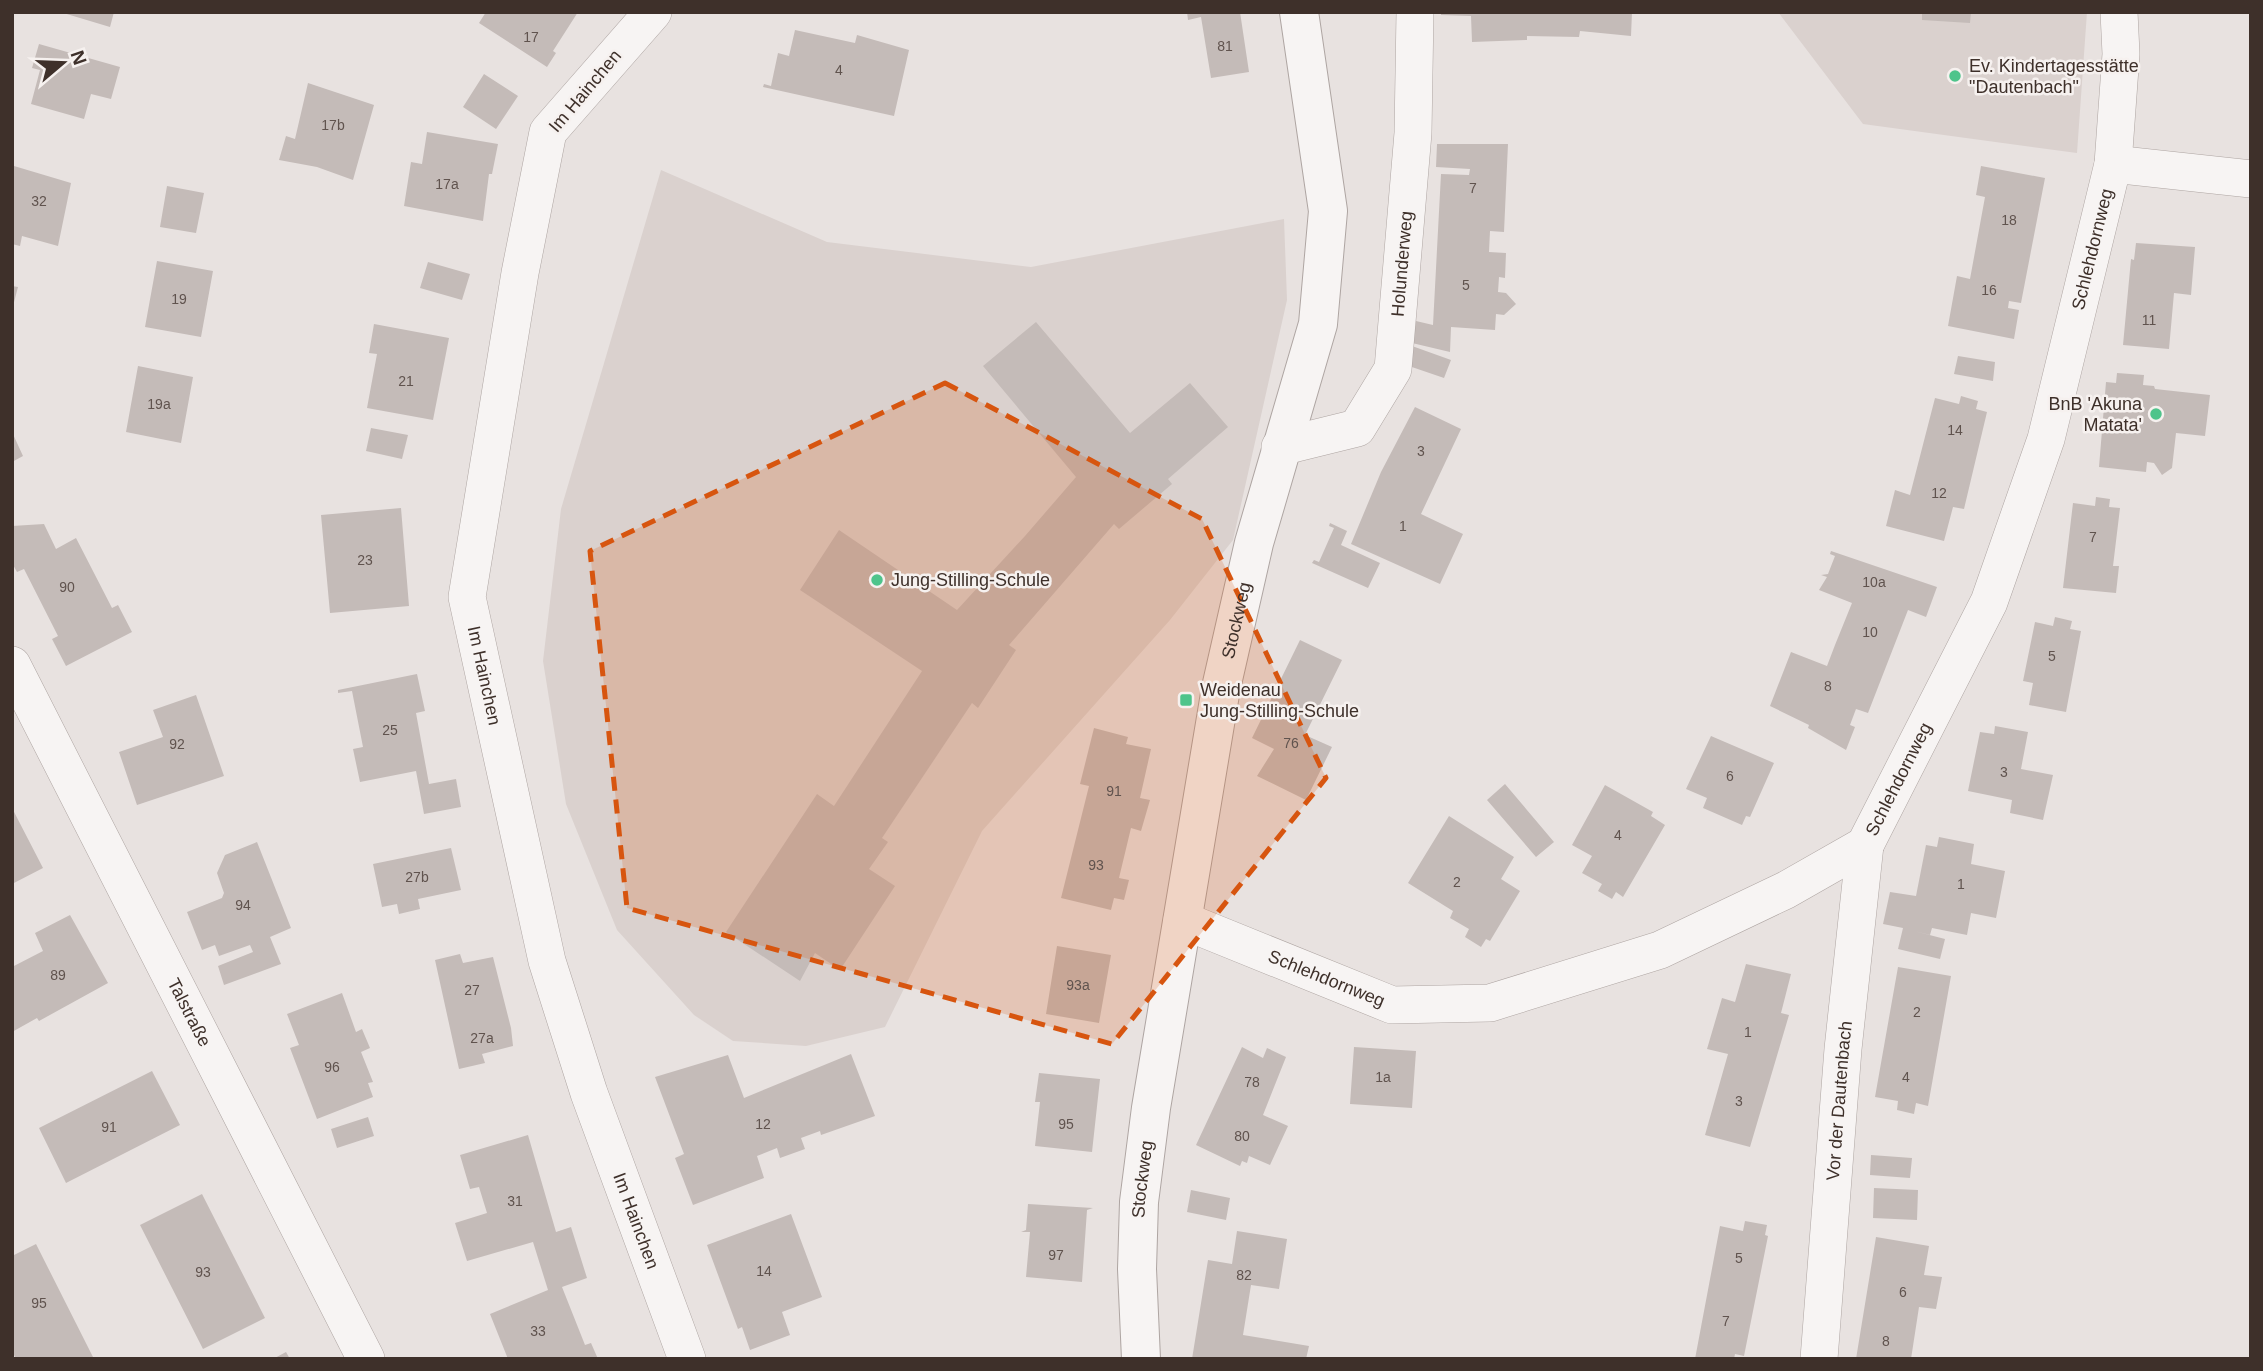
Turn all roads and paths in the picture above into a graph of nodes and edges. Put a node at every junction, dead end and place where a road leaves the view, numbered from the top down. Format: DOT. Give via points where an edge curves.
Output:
graph roads {
  1 [pos="653,12"];
  2 [pos="1299,12"];
  3 [pos="1415,12"];
  4 [pos="2119,12"];
  5 [pos="2113,164"];
  6 [pos="2251,179"];
  7 [pos="1280,447"];
  8 [pos="12,665"];
  9 [pos="1865,845"];
  10 [pos="1182,920"];
  11 [pos="366,1359"];
  12 [pos="687,1359"];
  13 [pos="1141,1359"];
  14 [pos="1819,1359"];
  1 -- 12 [label="street, Im Hainchen" via="548,132 467,597 547,961 589,1093"];
  2 -- 7 [label="street, Stockweg" via="1328,212 1318,324"];
  3 -- 7 [label="street, Holunderweg" via="1413,133 1393,369 1357,428"];
  4 -- 5 [label="street, Schlehdornweg" via="2121,54"];
  5 -- 6 [label="street"];
  5 -- 9 [label="street, Schlehdornweg" via="2046,439 1989,602"];
  7 -- 10 [label="street, Stockweg" via="1221,688"];
  8 -- 11 [label="street, Talstraße"];
  9 -- 10 [label="street, Schlehdornweg" via="1786,890 1660,950 1490,1003 1392,1005"];
  9 -- 14 [label="street, Vor der Dautenbach" via="1843,1049"];
  10 -- 13 [label="street, Stockweg" via="1139,1202"];
}
